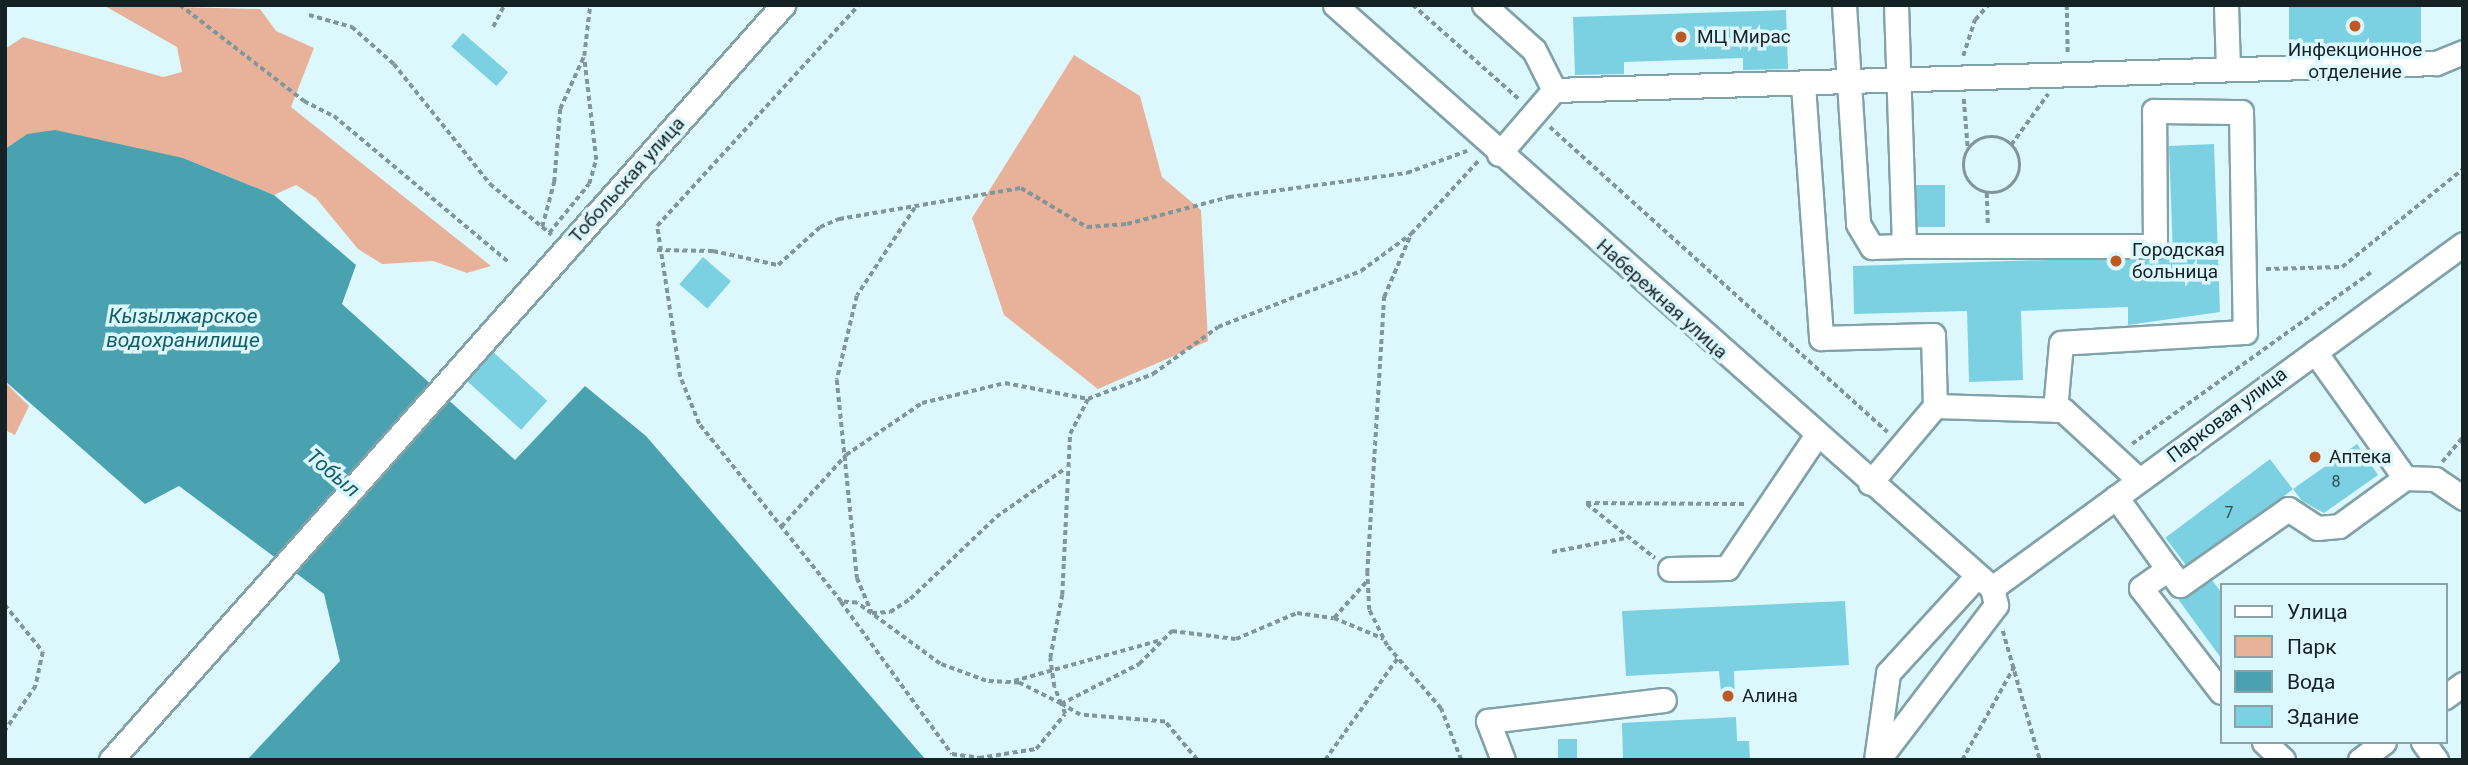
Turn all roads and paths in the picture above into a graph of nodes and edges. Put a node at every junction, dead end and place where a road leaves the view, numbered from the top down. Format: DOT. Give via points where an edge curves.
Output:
graph roads {
  1 [pos="180,5"];
  2 [pos="504,5"];
  3 [pos="590,5"];
  4 [pos="783,5"];
  5 [pos="859,5"];
  6 [pos="1335,5"];
  7 [pos="1413,5"];
  8 [pos="1484,5"];
  9 [pos="1844,5"];
  10 [pos="1896,5"];
  11 [pos="1988,5"];
  12 [pos="2067,5"];
  13 [pos="2226,5"];
  14 [pos="309,15"];
  15 [pos="493,27"];
  16 [pos="2463,52"];
  17 [pos="584,56"];
  18 [pos="2228,68"];
  19 [pos="2058,73"];
  20 [pos="1959,76"];
  21 [pos="1899,78"];
  22 [pos="1844,82"];
  23 [pos="1802,85"];
  24 [pos="1554,90"];
  25 [pos="1535,113"];
  26 [pos="2011,145"];
  27 [pos="1477,146"];
  28 [pos="1968,149"];
  29 [pos="1492,154"];
  30 [pos="2463,169"];
  31 [pos="1987,193"];
  32 [pos="916,206"];
  33 [pos="542,228"];
  34 [pos="549,233"];
  35 [pos="1411,234"];
  36 [pos="2463,244"];
  37 [pos="568,246"];
  38 [pos="1904,246"];
  39 [pos="1989,246"];
  40 [pos="657,250"];
  41 [pos="510,263"];
  42 [pos="2244,270"];
  43 [pos="2371,272"];
  44 [pos="2315,352"];
  45 [pos="1088,399"];
  46 [pos="1935,406"];
  47 [pos="2055,410"];
  48 [pos="1816,436"];
  49 [pos="2463,437"];
  50 [pos="1902,445"];
  51 [pos="846,455"];
  52 [pos="2114,458"];
  53 [pos="1066,468"];
  54 [pos="2405,478"];
  55 [pos="2435,479"];
  56 [pos="2139,480"];
  57 [pos="1870,483"];
  58 [pos="2116,497"];
  59 [pos="2463,498"];
  60 [pos="1771,504"];
  61 [pos="781,527"];
  62 [pos="1626,538"];
  63 [pos="1552,552"];
  64 [pos="1670,569"];
  65 [pos="2168,569"];
  66 [pos="1368,580"];
  67 [pos="1988,590"];
  68 [pos="841,603"];
  69 [pos="5,605"];
  70 [pos="872,613"];
  71 [pos="1334,618"];
  72 [pos="1164,639"];
  73 [pos="1384,639"];
  74 [pos="1397,659"];
  75 [pos="2014,667"];
  76 [pos="1052,673"];
  77 [pos="1012,681"];
  78 [pos="2463,684"];
  79 [pos="2220,691"];
  80 [pos="2447,696"];
  81 [pos="1664,700"];
  82 [pos="1061,704"];
  83 [pos="5,731"];
  84 [pos="2266,744"];
  85 [pos="2381,744"];
  86 [pos="2424,744"];
  87 [pos="111,760"];
  88 [pos="1197,760"];
  89 [pos="1325,760"];
  90 [pos="1461,760"];
  91 [pos="1503,760"];
  92 [pos="1877,760"];
  93 [pos="1962,760"];
  94 [pos="2040,760"];
  95 [pos="2283,760"];
  96 [pos="2360,760"];
  97 [pos="2436,760"];
  1 -- 41 [label="path" via="304,101 334,116"];
  2 -- 15 [label="path"];
  3 -- 17 [label="path"];
  4 -- 37 [label="street, Тобольская улица"];
  5 -- 40 [label="path" via="657,226"];
  6 -- 29 [label="street, Набережная улица"];
  7 -- 25 [label="path"];
  8 -- 24 [label="street" via="1534,50"];
  9 -- 22 [label="street"];
  10 -- 21 [label="street"];
  11 -- 20 [label="path" via="1975,20"];
  12 -- 19 [label="path"];
  13 -- 18 [label="street"];
  14 -- 33 [label="path" via="352,27 394,64 490,184"];
  16 -- 18 [label="street" via="2437,63"];
  17 -- 33 [label="path" via="560,109 554,182"];
  17 -- 34 [label="path" via="596,160 589,184"];
  18 -- 19 [label="street"];
  19 -- 20 [label="street"];
  19 -- 26 [label="path" via="2048,101"];
  20 -- 21 [label="street"];
  20 -- 28 [label="path"];
  21 -- 22 [label="street"];
  21 -- 38 [label="street"];
  22 -- 23 [label="street"];
  22 -- 38 [label="street" via="1858,224 1872,247"];
  23 -- 24 [label="street"];
  23 -- 46 [label="street" via="1821,338 1933,335"];
  24 -- 25 [label="street"];
  25 -- 29 [label="street"];
  25 -- 50 [label="path"];
  26 -- 28 [label="path" via="1992,136"];
  26 -- 31 [label="path" via="2020,160 2018,177 2003,191"];
  27 -- 32 [label="path" via="1407,173 1229,197 1127,224 1087,228 1021,188"];
  28 -- 31 [label="path" via="1966,177"];
  29 -- 35 [label="path"];
  29 -- 48 [label="street, Набережная улица"];
  30 -- 42 [label="path" via="2342,267"];
  31 -- 39 [label="path"];
  32 -- 40 [label="path" via="820,227 778,265 713,251"];
  32 -- 51 [label="path" via="858,296 844,338 836,380"];
  33 -- 34 [label="path"];
  34 -- 37 [label="path"];
  35 -- 45 [label="path" via="1361,271 1219,327 1153,374"];
  35 -- 66 [label="path" via="1384,297"];
  36 -- 44 [label="street, Парковая улица"];
  37 -- 87 [label="street, Тобольская улица"];
  38 -- 39 [label="street"];
  39 -- 42 [label="street" via="2155,246 2154,111 2241,112"];
  40 -- 61 [label="path" via="680,377 699,424"];
  42 -- 47 [label="street" via="2245,332 2061,343"];
  43 -- 52 [label="path"];
  44 -- 54 [label="street"];
  44 -- 56 [label="street, Парковая улица"];
  45 -- 51 [label="path" via="1005,383 950,395 922,403"];
  45 -- 53 [label="path" via="1070,434"];
  46 -- 47 [label="street"];
  46 -- 50 [label="street"];
  47 -- 52 [label="street"];
  48 -- 57 [label="street, Набережная улица"];
  48 -- 60 [label="street"];
  49 -- 55 [label="path"];
  50 -- 57 [label="street"];
  51 -- 61 [label="path"];
  51 -- 70 [label="path" via="857,578"];
  52 -- 56 [label="street"];
  53 -- 70 [label="path" via="996,517 910,599 890,612"];
  53 -- 76 [label="path" via="1062,595"];
  54 -- 55 [label="street"];
  54 -- 65 [label="street" via="2339,526 2317,528 2288,509 2180,584"];
  55 -- 59 [label="street"];
  56 -- 58 [label="street, Парковая улица"];
  57 -- 67 [label="street, Набережная улица"];
  58 -- 65 [label="street"];
  58 -- 67 [label="street, Парковая улица"];
  60 -- 62 [label="path" via="1586,503"];
  60 -- 64 [label="street" via="1727,568"];
  61 -- 68 [label="path"];
  62 -- 63 [label="path"];
  62 -- 64 [label="path"];
  65 -- 79 [label="street" via="2141,588"];
  66 -- 71 [label="path"];
  66 -- 73 [label="path" via="1370,610"];
  67 -- 75 [label="path"];
  67 -- 92 [label="street"];
  67 -- 92 [label="street" via="1888,673"];
  68 -- 70 [label="path"];
  68 -- 82 [label="path" via="952,754 979,758 1036,749 1065,714"];
  69 -- 83 [label="path" via="43,652 36,686"];
  70 -- 77 [label="path" via="940,664 986,681"];
  71 -- 72 [label="path" via="1297,613 1236,639 1189,628"];
  71 -- 73 [label="path"];
  72 -- 76 [label="path"];
  72 -- 82 [label="path" via="1139,664"];
  73 -- 74 [label="path"];
  74 -- 89 [label="path"];
  74 -- 90 [label="path" via="1441,709"];
  75 -- 93 [label="path"];
  75 -- 94 [label="path"];
  76 -- 77 [label="path"];
  76 -- 82 [label="path"];
  77 -- 82 [label="path"];
  78 -- 80 [label="street"];
  81 -- 91 [label="street" via="1488,721"];
  82 -- 88 [label="path" via="1098,720 1165,722"];
  84 -- 95 [label="street"];
  85 -- 96 [label="street"];
  86 -- 97 [label="street"];
}
